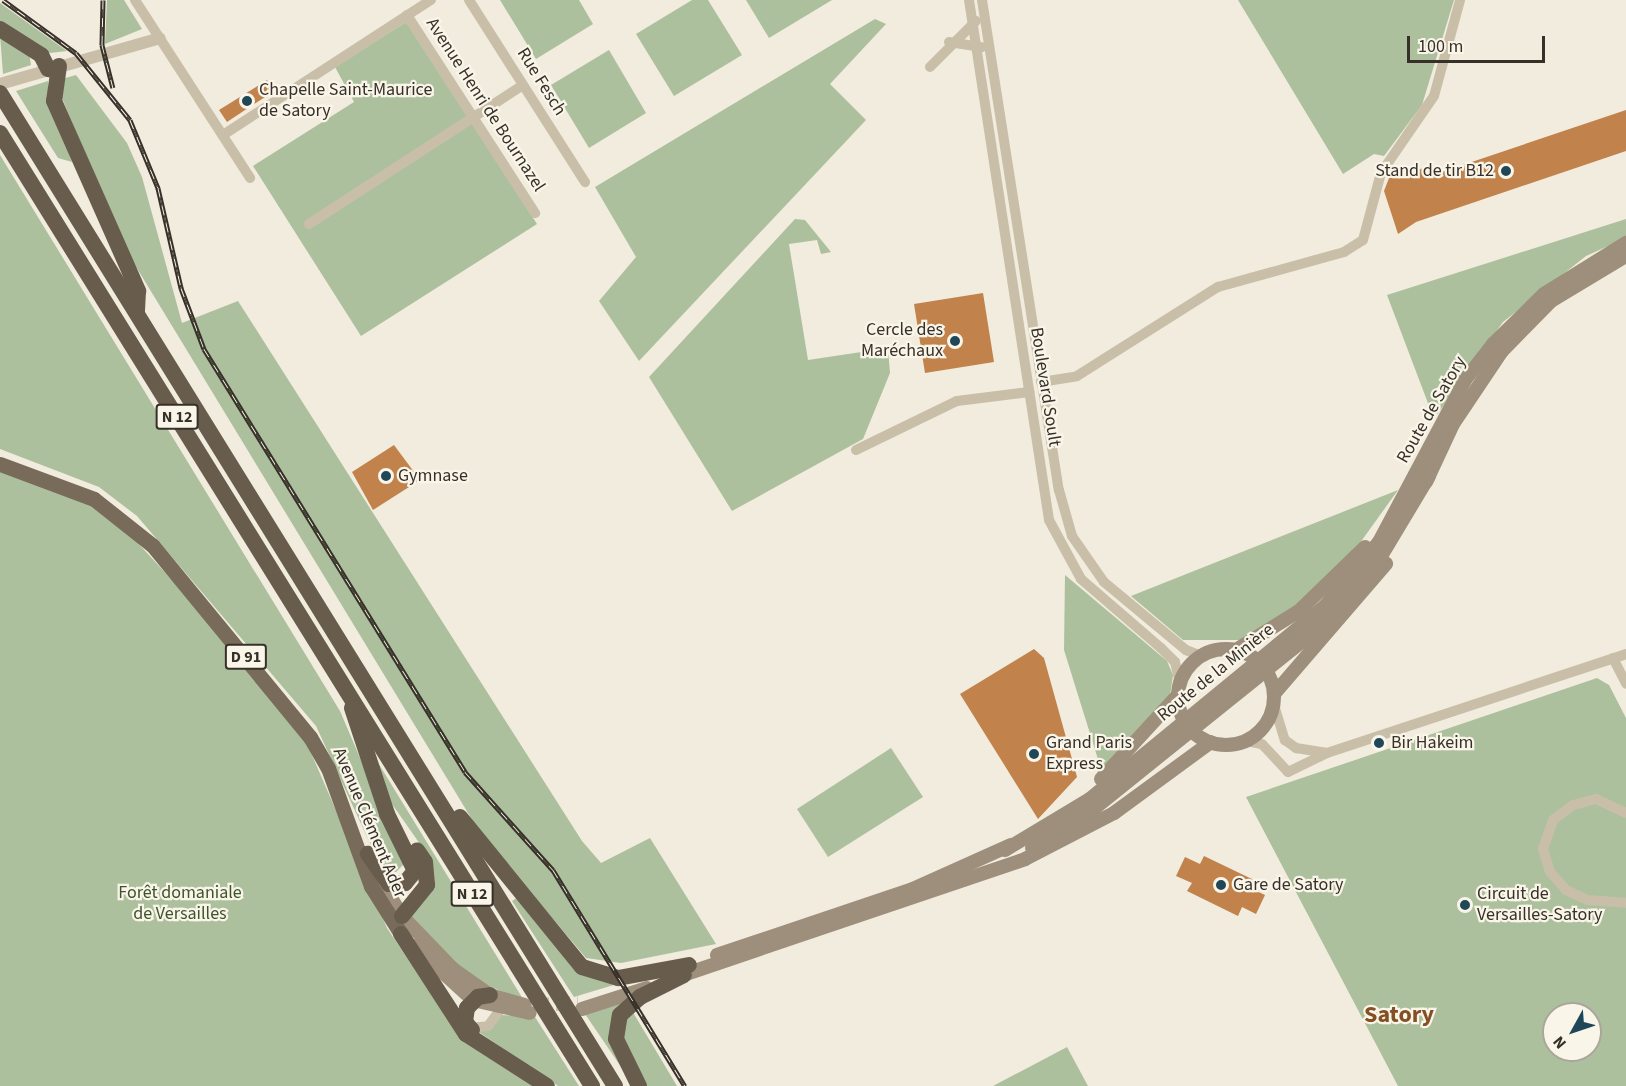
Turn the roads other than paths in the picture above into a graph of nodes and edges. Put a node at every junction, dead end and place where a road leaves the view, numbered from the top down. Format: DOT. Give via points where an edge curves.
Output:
graph roads {
  1 [pos="135,0"];
  2 [pos="431,0"];
  3 [pos="469,0"];
  4 [pos="969,0"];
  5 [pos="982,0"];
  6 [pos="1460,0"];
  7 [pos="407,15"];
  8 [pos="985,19"];
  9 [pos="973,22"];
  10 [pos="0,29"];
  11 [pos="160,38"];
  12 [pos="950,42"];
  13 [pos="989,43"];
  14 [pos="976,47"];
  15 [pos="930,67"];
  16 [pos="54,68"];
  17 [pos="0,84"];
  18 [pos="523,85"];
  19 [pos="0,93"];
  20 [pos="473,117"];
  21 [pos="0,133"];
  22 [pos="223,135"];
  23 [pos="250,178"];
  24 [pos="585,182"];
  25 [pos="535,213"];
  26 [pos="309,224"];
  27 [pos="1626,243"];
  28 [pos="1626,256"];
  29 [pos="137,311"];
  30 [pos="1041,382"];
  31 [pos="1029,392"];
  32 [pos="855,450"];
  33 [pos="0,455"];
  34 [pos="0,464"];
  35 [pos="1429,476"];
  36 [pos="1411,485"];
  37 [pos="1240,651"];
  38 [pos="1626,654"];
  39 [pos="1202,656"];
  40 [pos="1613,658"];
  41 [pos="1626,684"];
  42 [pos="1179,689"];
  43 [pos="1274,695"];
  44 [pos="352,702"];
  45 [pos="1208,741"];
  46 [pos="1246,741"];
  47 [pos="1292,747"];
  48 [pos="1327,753"];
  49 [pos="1288,772"];
  50 [pos="434,795"];
  51 [pos="382,797"];
  52 [pos="1626,813"];
  53 [pos="1005,849"];
  54 [pos="368,854"];
  55 [pos="1006,864"];
  56 [pos="1626,903"];
  57 [pos="402,916"];
  58 [pos="401,934"];
  59 [pos="686,970"];
  60 [pos="482,997"];
  61 [pos="580,1006"];
  62 [pos="500,1010"];
  63 [pos="470,1028"];
  64 [pos="499,1054"];
  65 [pos="547,1086"];
  66 [pos="592,1086"];
  67 [pos="615,1086"];
  68 [pos="639,1086"];
  1 -- 11 [label="street"];
  2 -- 7 [label="street"];
  3 -- 18 [label="street, Rue Fesch"];
  4 -- 9 [label="street, Boulevard Soult"];
  5 -- 8 [label="street, Boulevard Soult"];
  6 -- 30 [label="street" via="1434,96 1381,173 1363,240 1344,252 1218,287 1077,376"];
  7 -- 20 [label="street, Avenue Henri de Bournazel"];
  7 -- 22 [label="street"];
  8 -- 9 [label="street"];
  8 -- 13 [label="street, Boulevard Soult"];
  9 -- 12 [label="street"];
  9 -- 14 [label="street, Boulevard Soult"];
  10 -- 16 [label="highway"];
  11 -- 16 [label="street"];
  11 -- 22 [label="street"];
  12 -- 14 [label="street"];
  12 -- 15 [label="street"];
  13 -- 14 [label="street"];
  13 -- 30 [label="street, Boulevard Soult"];
  14 -- 31 [label="street, Boulevard Soult"];
  16 -- 17 [label="street"];
  16 -- 29 [label="highway" via="54,101 138,291"];
  18 -- 20 [label="street"];
  18 -- 24 [label="street, Rue Fesch"];
  19 -- 29 [label="highway, N 12"];
  20 -- 25 [label="street, Avenue Henri de Bournazel"];
  20 -- 26 [label="street"];
  21 -- 44 [label="highway, N 12"];
  22 -- 23 [label="street"];
  27 -- 36 [label="main road, Route de Satory" via="1544,294 1493,344 1465,380"];
  28 -- 35 [label="main road, Route de Satory" via="1551,302 1502,351 1453,424"];
  29 -- 50 [label="highway, N 12"];
  30 -- 39 [label="street, Boulevard Soult" via="1059,490 1086,562 1168,636"];
  31 -- 32 [label="street" via="957,401"];
  31 -- 42 [label="street, Boulevard Soult" via="1056,538 1097,596 1175,663"];
  33 -- 54 [label="main road, Avenue Clément Ader / D 91" via="97,491 128,509 156,537 318,733"];
  34 -- 58 [label="main road, Avenue Clément Ader / D 91" via="94,499 153,546 310,737 328,768 371,886"];
  35 -- 43 [label="main road" via="1413,518 1377,579"];
  35 -- 55 [label="main road, Route de la Minière" via="1377,563 1348,598 1096,807"];
  36 -- 37 [label="main road" via="1332,582 1278,627"];
  36 -- 53 [label="main road, Route de la Minière" via="1370,554 1313,618 1090,799"];
  37 -- 39 [label="main road"];
  37 -- 43 [label="main road" via="1263,666"];
  38 -- 40 [label="street"];
  39 -- 42 [label="main road"];
  40 -- 41 [label="street"];
  40 -- 48 [label="street"];
  42 -- 45 [label="main road" via="1180,710"];
  42 -- 53 [label="main road" via="1107,774"];
  43 -- 46 [label="main road" via="1264,726"];
  43 -- 47 [label="street" via="1279,730"];
  44 -- 51 [label="highway" via="351,720"];
  44 -- 66 [label="highway, N 12"];
  45 -- 46 [label="main road"];
  45 -- 55 [label="main road" via="1114,813 1060,843"];
  46 -- 49 [label="street" via="1262,744"];
  47 -- 48 [label="street"];
  47 -- 49 [label="street"];
  48 -- 49 [label="street"];
  50 -- 59 [label="highway" via="452,806 582,967 618,978"];
  50 -- 67 [label="highway, N 12"];
  51 -- 54 [label="highway" via="415,871 405,884 389,884"];
  51 -- 57 [label="highway" via="428,874 427,885"];
  52 -- 56 [label="street" via="1596,799 1573,805 1553,820 1543,849 1550,872 1566,890 1587,900"];
  53 -- 59 [label="main road" via="913,889"];
  54 -- 57 [label="main road, Avenue Clément Ader / D 91"];
  55 -- 59 [label="main road"];
  57 -- 58 [label="main road"];
  57 -- 60 [label="main road, Avenue Clément Ader / D 91"];
  58 -- 60 [label="main road, Avenue Clément Ader / D 91"];
  58 -- 64 [label="highway" via="466,1034"];
  59 -- 61 [label="main road"];
  59 -- 68 [label="highway" via="640,997 620,1015 616,1039"];
  60 -- 62 [label="main road, Avenue Clément Ader / D 91"];
  60 -- 62 [label="main road, Avenue Clément Ader / D 91" via="528,1009"];
  60 -- 63 [label="highway" via="464,1014"];
  62 -- 63 [label="street" via="488,1026"];
  63 -- 64 [label="highway"];
  64 -- 65 [label="highway"];
}
